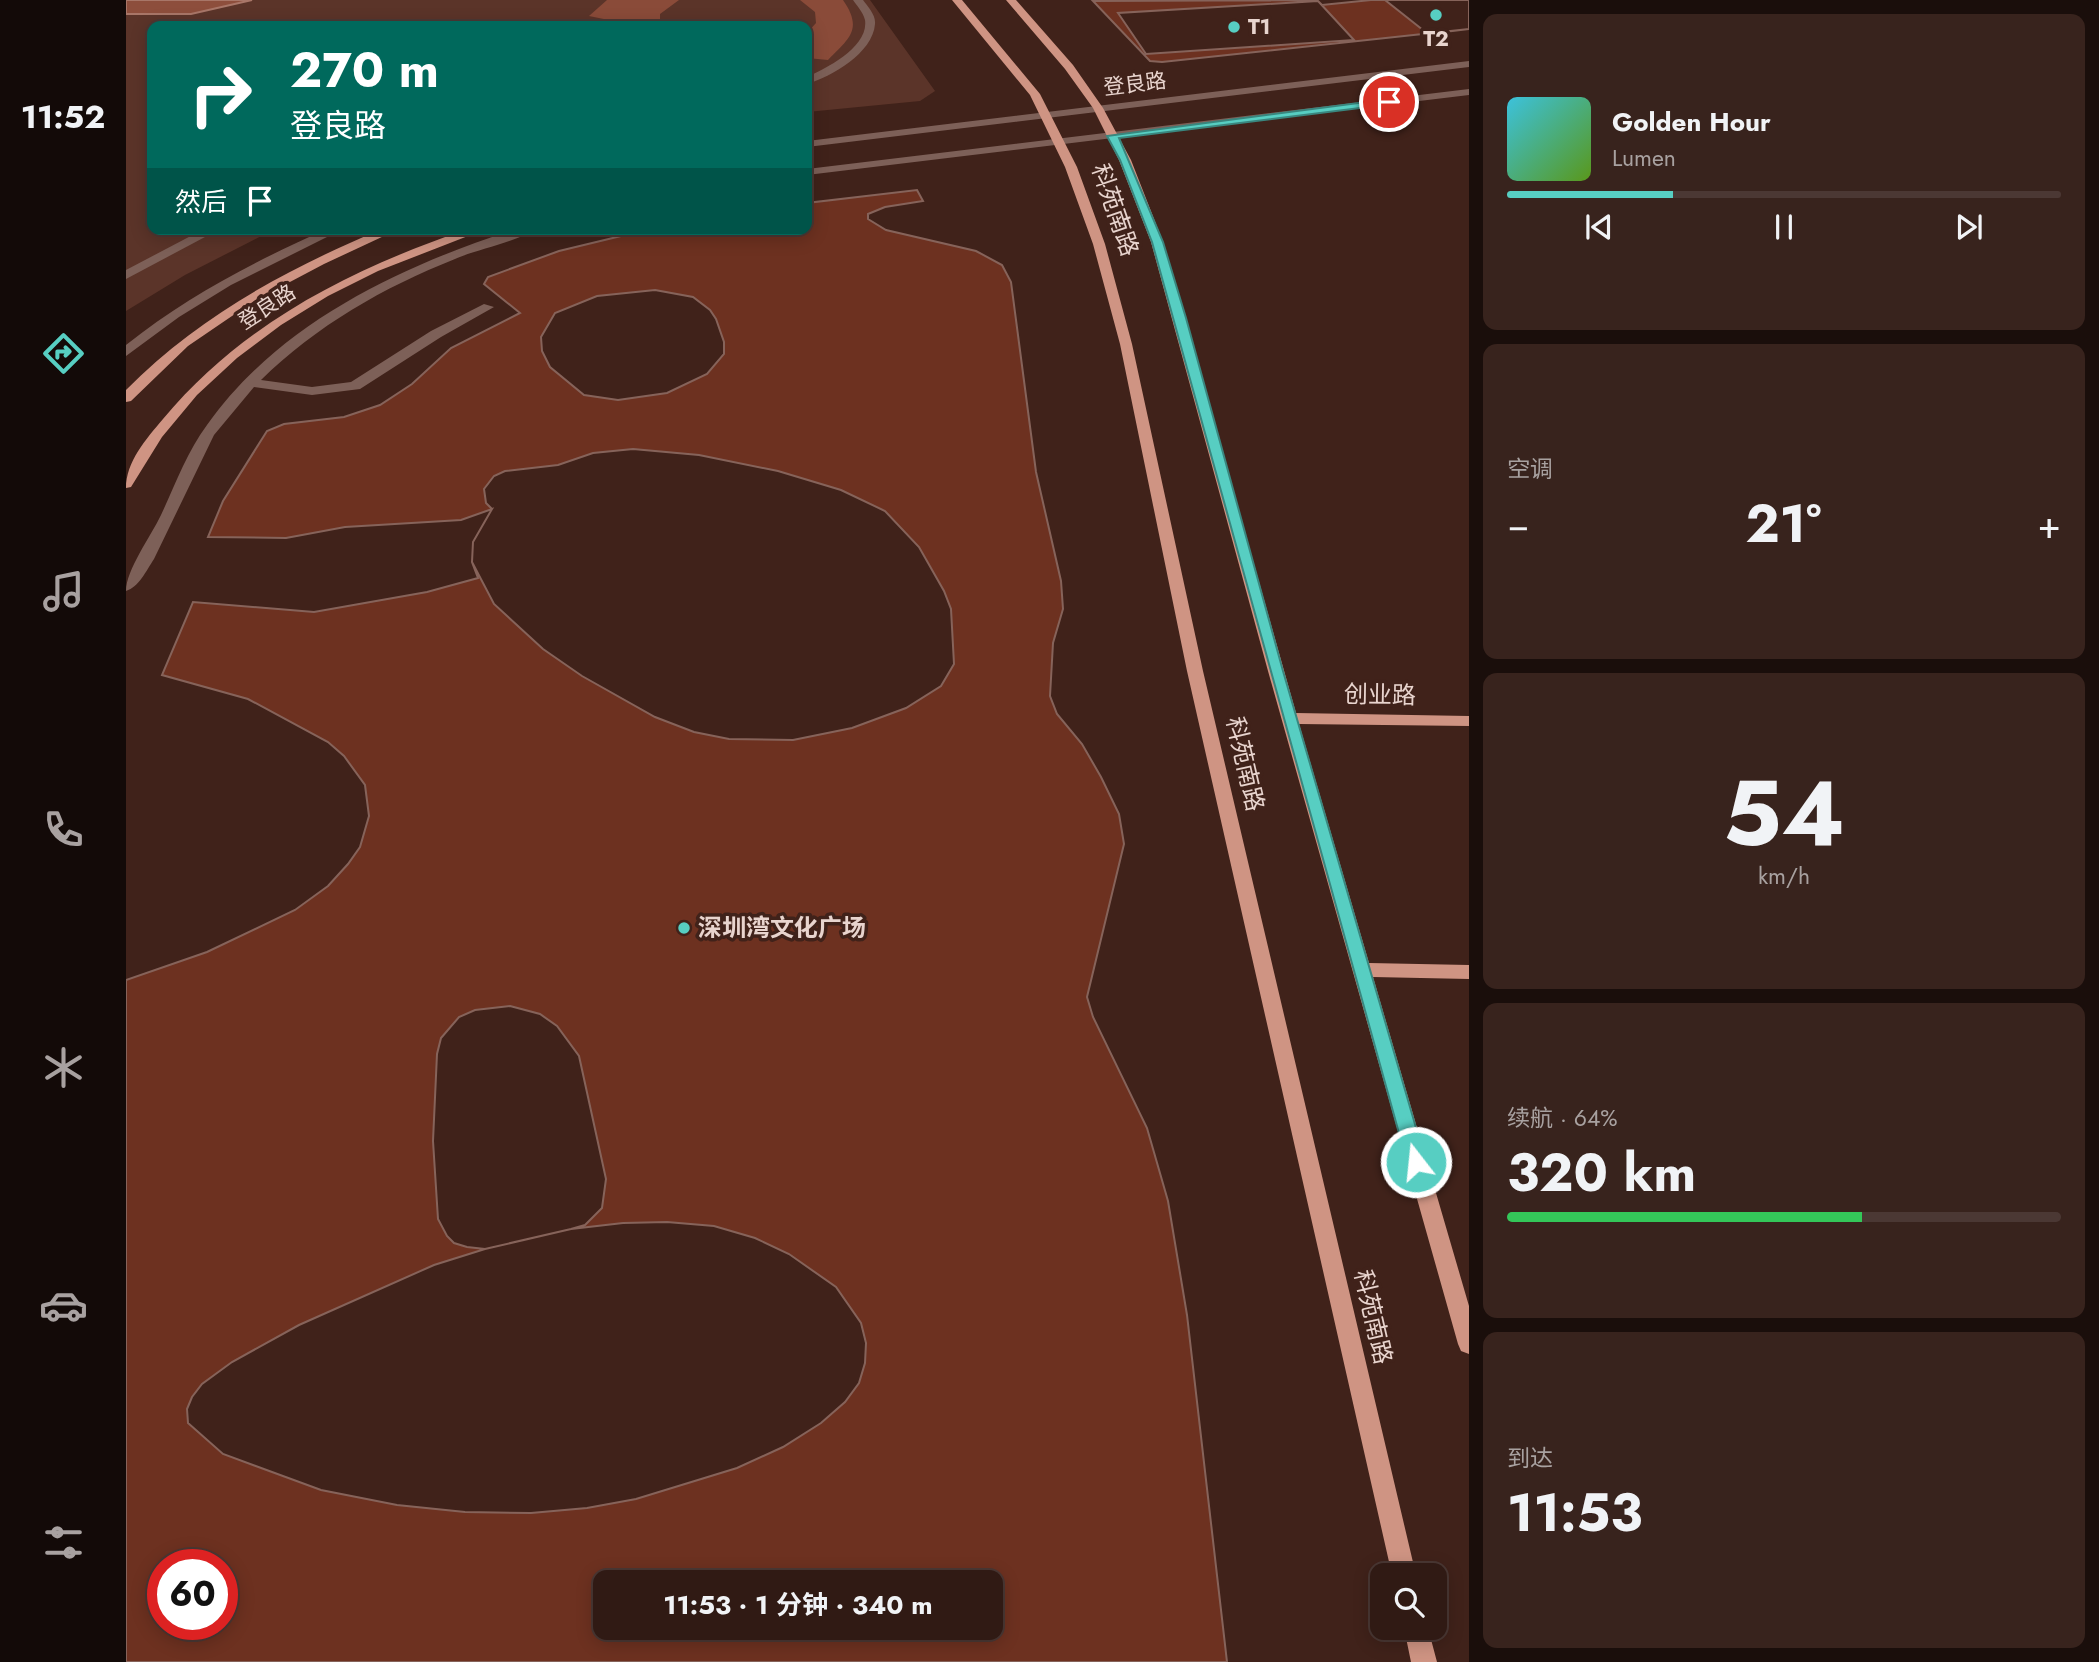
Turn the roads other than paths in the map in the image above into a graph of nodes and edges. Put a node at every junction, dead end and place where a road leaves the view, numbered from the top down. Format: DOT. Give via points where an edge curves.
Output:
graph roads {
  1 [pos="858,0"];
  2 [pos="957,0"];
  3 [pos="1014,2"];
  4 [pos="1469,64"];
  5 [pos="812,78"];
  6 [pos="1469,92"];
  7 [pos="1098,108"];
  8 [pos="1046,115"];
  9 [pos="1112,136"];
  10 [pos="1059,142"];
  11 [pos="812,143"];
  12 [pos="812,171"];
  13 [pos="203,235"];
  14 [pos="324,235"];
  15 [pos="380,235"];
  16 [pos="464,235"];
  17 [pos="511,235"];
  18 [pos="126,275"];
  19 [pos="488,307"];
  20 [pos="126,352"];
  21 [pos="251,383"];
  22 [pos="126,398"];
  23 [pos="126,484"];
  24 [pos="126,586"];
  25 [pos="1290,718"];
  26 [pos="1469,720"];
  27 [pos="1361,970"];
  28 [pos="1469,972"];
  29 [pos="1469,1344"];
  30 [pos="1401,1563"];
  31 [pos="1419,1640"];
  32 [pos="1424,1662"];
  1 -- 5 [label="street" via="869,16 866,36 844,61"];
  2 -- 8 [label="main road, 科苑南路" via="1027,83"];
  3 -- 7 [label="main road, 科苑南路"];
  4 -- 7 [label="street, 登良路"];
  6 -- 9 [label="street, 登良路"];
  7 -- 8 [label="street, 登良路"];
  7 -- 9 [label="main road, 科苑南路"];
  8 -- 10 [label="main road, 科苑南路"];
  8 -- 11 [label="street, 登良路"];
  9 -- 10 [label="street, 登良路"];
  9 -- 25 [label="main road, 科苑南路" via="1157,242"];
  10 -- 12 [label="street, 登良路"];
  10 -- 30 [label="main road, 科苑南路" via="1085,201 1126,344 1195,671"];
  13 -- 18 [label="street"];
  14 -- 20 [label="street" via="190,303"];
  15 -- 22 [label="main road, 登良路" via="284,278 222,315 181,344"];
  16 -- 23 [label="main road, 登良路" via="372,270 320,296 229,355 175,408"];
  17 -- 21 [label="street" via="448,256 344,307 305,334"];
  19 -- 21 [label="street" via="355,386 312,391"];
  21 -- 24 [label="street" via="205,437 144,566"];
  25 -- 26 [label="main road, 创业路"];
  25 -- 27 [label="main road, 科苑南路"];
  27 -- 28 [label="main road"];
  27 -- 29 [label="main road, 科苑南路"];
  31 -- 32 [label="main road"];
}
